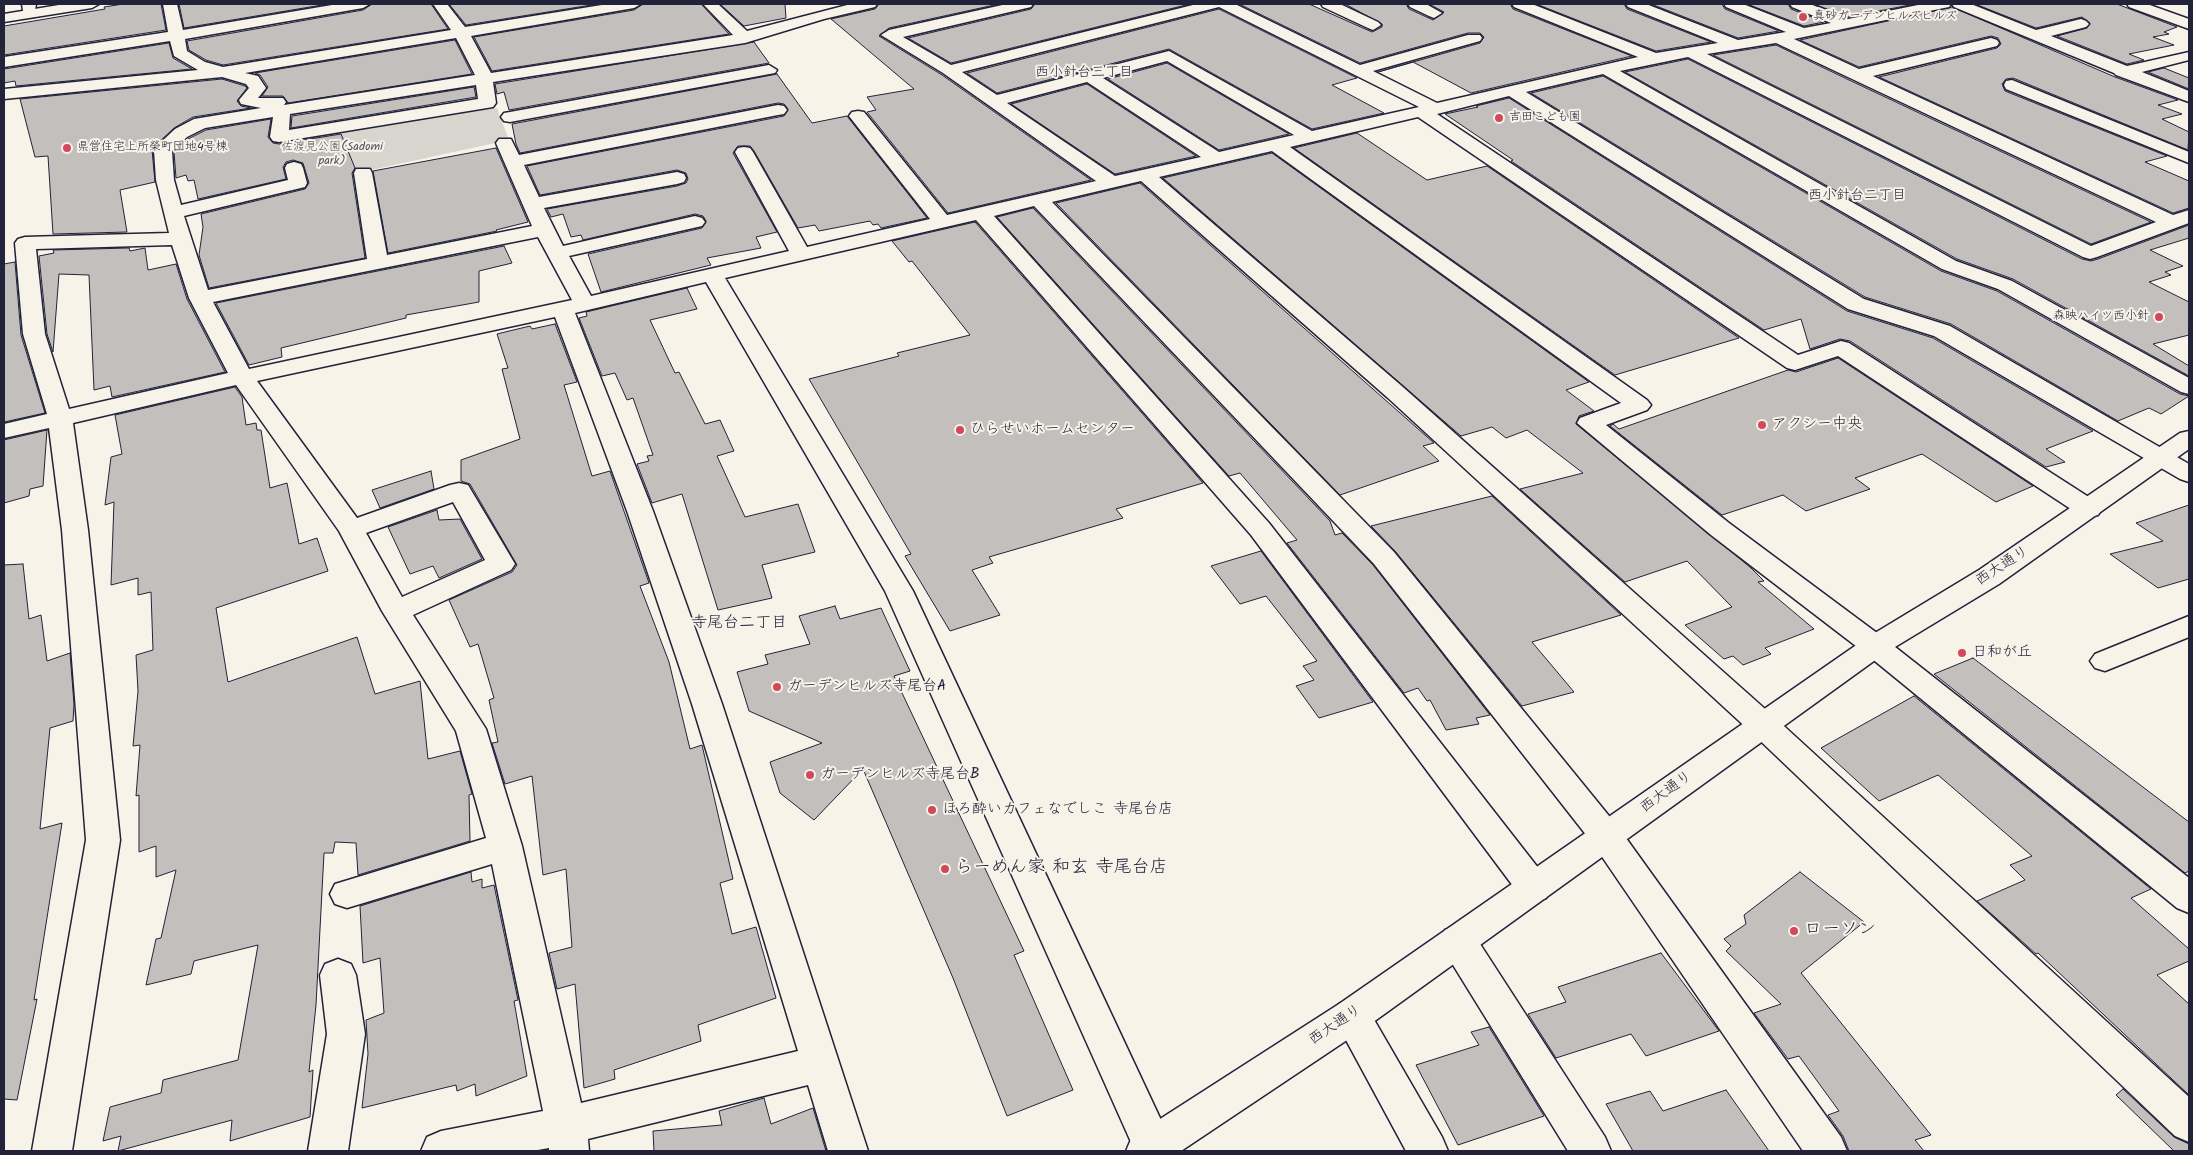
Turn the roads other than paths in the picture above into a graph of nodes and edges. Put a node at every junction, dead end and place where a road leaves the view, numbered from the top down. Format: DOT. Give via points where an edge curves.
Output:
graph roads {
  1 [pos="92,4"];
  2 [pos="170,4"];
  3 [pos="363,4"];
  4 [pos="440,4"];
  5 [pos="634,4"];
  6 [pos="710,4"];
  7 [pos="870,4"];
  8 [pos="1026,4"];
  9 [pos="1214,4"];
  10 [pos="1224,4"];
  11 [pos="1328,4"];
  12 [pos="1415,4"];
  13 [pos="1519,4"];
  14 [pos="1633,4"];
  15 [pos="1731,4"];
  16 [pos="1796,4"];
  17 [pos="1959,4"];
  18 [pos="2134,4"];
  19 [pos="1928,5"];
  20 [pos="29,9"];
  21 [pos="1434,13"];
  22 [pos="4,18"];
  23 [pos="1845,23"];
  24 [pos="2081,24"];
  25 [pos="2189,24"];
  26 [pos="1373,25"];
  27 [pos="1802,33"];
  28 [pos="462,34"];
  29 [pos="176,35"];
  30 [pos="2034,35"];
  31 [pos="1474,38"];
  32 [pos="1778,38"];
  33 [pos="749,41"];
  34 [pos="1991,43"];
  35 [pos="1735,44"];
  36 [pos="1692,53"];
  37 [pos="2187,56"];
  38 [pos="1654,58"];
  39 [pos="4,62"];
  40 [pos="1605,69"];
  41 [pos="769,70"];
  42 [pos="950,70"];
  43 [pos="1359,70"];
  44 [pos="226,71"];
  45 [pos="2124,71"];
  46 [pos="484,75"];
  47 [pos="1856,75"];
  48 [pos="1090,76"];
  49 [pos="627,77"];
  50 [pos="2099,77"];
  51 [pos="504,82"];
  52 [pos="2012,85"];
  53 [pos="1511,90"];
  54 [pos="4,94"];
  55 [pos="2189,97"];
  56 [pos="994,101"];
  57 [pos="778,110"];
  58 [pos="1429,110"];
  59 [pos="282,111"];
  60 [pos="858,116"];
  61 [pos="510,117"];
  62 [pos="656,134"];
  63 [pos="1310,137"];
  64 [pos="505,143"];
  65 [pos="1275,145"];
  66 [pos="744,152"];
  67 [pos="1215,158"];
  68 [pos="2189,158"];
  69 [pos="514,161"];
  70 [pos="294,168"];
  71 [pos="362,173"];
  72 [pos="1145,176"];
  73 [pos="678,178"];
  74 [pos="1112,183"];
  75 [pos="1038,199"];
  76 [pos="533,204"];
  77 [pos="981,212"];
  78 [pos="2181,219"];
  79 [pos="942,221"];
  80 [pos="695,222"];
  81 [pos="177,226"];
  82 [pos="544,230"];
  83 [pos="557,253"];
  84 [pos="801,254"];
  85 [pos="378,262"];
  86 [pos="712,274"];
  87 [pos="200,298"];
  88 [pos="574,306"];
  89 [pos="242,377"];
  90 [pos="2189,387"];
  91 [pos="60,418"];
  92 [pos="4,431"];
  93 [pos="2189,438"];
  94 [pos="2160,458"];
  95 [pos="2189,474"];
  96 [pos="2089,509"];
  97 [pos="351,528"];
  98 [pos="396,611"];
  99 [pos="2189,626"];
  100 [pos="1874,646"];
  101 [pos="2105,661"];
  102 [pos="1762,724"];
  103 [pos="1606,836"];
  104 [pos="505,846"];
  105 [pos="1534,888"];
  106 [pos="347,894"];
  107 [pos="2189,898"];
  108 [pos="1458,941"];
  109 [pos="338,974"];
  110 [pos="1352,1016"];
  111 [pos="820,1064"];
  112 [pos="2189,1123"];
  113 [pos="567,1138"];
  114 [pos="1150,1149"];
  115 [pos="52,1151"];
  116 [pos="328,1151"];
  117 [pos="441,1151"];
  118 [pos="848,1151"];
  119 [pos="1428,1151"];
  120 [pos="1591,1151"];
  121 [pos="1827,1151"];
  1 -- 20 [label="street"];
  2 -- 29 [label="street"];
  3 -- 29 [label="street"];
  4 -- 28 [label="street"];
  5 -- 28 [label="street"];
  6 -- 33 [label="street"];
  7 -- 33 [label="street" via="755,33"];
  8 -- 42 [label="street" via="889,35"];
  9 -- 42 [label="street"];
  10 -- 43 [label="street"];
  11 -- 26 [label="street"];
  12 -- 21 [label="street"];
  13 -- 38 [label="street"];
  14 -- 35 [label="street"];
  15 -- 27 [label="street"];
  16 -- 23 [label="street"];
  17 -- 30 [label="street"];
  18 -- 25 [label="street"];
  19 -- 23 [label="street"];
  20 -- 22 [label="street"];
  23 -- 27 [label="street"];
  24 -- 30 [label="street"];
  27 -- 32 [label="street"];
  28 -- 44 [label="street"];
  28 -- 46 [label="street"];
  29 -- 39 [label="street"];
  29 -- 44 [label="street" via="180,53 200,65"];
  30 -- 45 [label="street"];
  31 -- 43 [label="street"];
  32 -- 35 [label="street"];
  32 -- 47 [label="street"];
  33 -- 46 [label="street"];
  33 -- 49 [label="street"];
  34 -- 47 [label="street"];
  35 -- 36 [label="street"];
  36 -- 38 [label="street"];
  36 -- 78 [label="street" via="2090,253"];
  37 -- 45 [label="street"];
  38 -- 40 [label="street"];
  40 -- 53 [label="street"];
  40 -- 90 [label="street" via="1949,265 2005,285"];
  41 -- 49 [label="street"];
  42 -- 56 [label="street"];
  43 -- 58 [label="street"];
  44 -- 46 [label="street" via="252,80 258,88 247,100 264,104"];
  44 -- 54 [label="street"];
  45 -- 50 [label="street"];
  45 -- 55 [label="street"];
  46 -- 59 [label="street"];
  46 -- 59 [label="street" via="487,103 279,137"];
  47 -- 78 [label="street"];
  48 -- 56 [label="street"];
  48 -- 63 [label="street" via="1169,56"];
  48 -- 67 [label="street"];
  49 -- 51 [label="street"];
  49 -- 61 [label="street"];
  49 -- 62 [label="street"];
  52 -- 68 [label="street"];
  53 -- 58 [label="street"];
  53 -- 94 [label="street" via="1856,304 1942,331"];
  56 -- 74 [label="street"];
  57 -- 62 [label="street"];
  58 -- 63 [label="street"];
  58 -- 96 [label="street" via="1795,363 1841,348"];
  59 -- 81 [label="street" via="200,123 181,133 163,150 165,180"];
  60 -- 79 [label="street"];
  62 -- 69 [label="street"];
  63 -- 65 [label="street"];
  64 -- 69 [label="street"];
  65 -- 67 [label="street"];
  65 -- 100 [label="street" via="1639,405 1589,424"];
  66 -- 84 [label="street"];
  67 -- 72 [label="street"];
  69 -- 76 [label="street"];
  70 -- 81 [label="street" via="298,183"];
  71 -- 85 [label="street"];
  72 -- 74 [label="street"];
  72 -- 102 [label="street" via="1396,393"];
  73 -- 76 [label="street"];
  74 -- 75 [label="street"];
  75 -- 77 [label="street"];
  75 -- 103 [label="street" via="1384,558"];
  76 -- 82 [label="street"];
  77 -- 79 [label="street"];
  77 -- 105 [label="street" via="1260,528"];
  79 -- 84 [label="street"];
  80 -- 83 [label="street"];
  81 -- 87 [label="street"];
  81 -- 91 [label="street" via="25,243 34,334"];
  82 -- 83 [label="street"];
  82 -- 85 [label="street"];
  83 -- 88 [label="street"];
  84 -- 86 [label="street"];
  85 -- 87 [label="street"];
  86 -- 88 [label="street"];
  86 -- 114 [label="street" via="899,591"];
  87 -- 89 [label="street"];
  88 -- 89 [label="street"];
  88 -- 111 [label="street" via="707,704"];
  89 -- 91 [label="street"];
  89 -- 97 [label="street"];
  91 -- 92 [label="street"];
  91 -- 115 [label="street" via="75,530 103,840"];
  93 -- 94 [label="street, 西大通り"];
  94 -- 95 [label="street"];
  94 -- 96 [label="street, 西大通り"];
  96 -- 100 [label="street, 西大通り" via="1989,577"];
  97 -- 98 [label="street"];
  97 -- 98 [label="street" via="459,491 501,564"];
  98 -- 104 [label="street" via="470,729"];
  99 -- 101 [label="street"];
  100 -- 102 [label="street, 西大通り"];
  100 -- 107 [label="street"];
  102 -- 103 [label="street, 西大通り"];
  102 -- 112 [label="street"];
  103 -- 105 [label="street, 西大通り"];
  103 -- 121 [label="street"];
  104 -- 106 [label="street"];
  104 -- 113 [label="street"];
  105 -- 108 [label="street, 西大通り"];
  108 -- 110 [label="street, 西大通り"];
  108 -- 120 [label="street"];
  109 -- 116 [label="street" via="346,1034"];
  110 -- 114 [label="street, 西大通り"];
  110 -- 119 [label="street"];
  111 -- 113 [label="street"];
  111 -- 118 [label="street"];
  113 -- 117 [label="street"];
}
